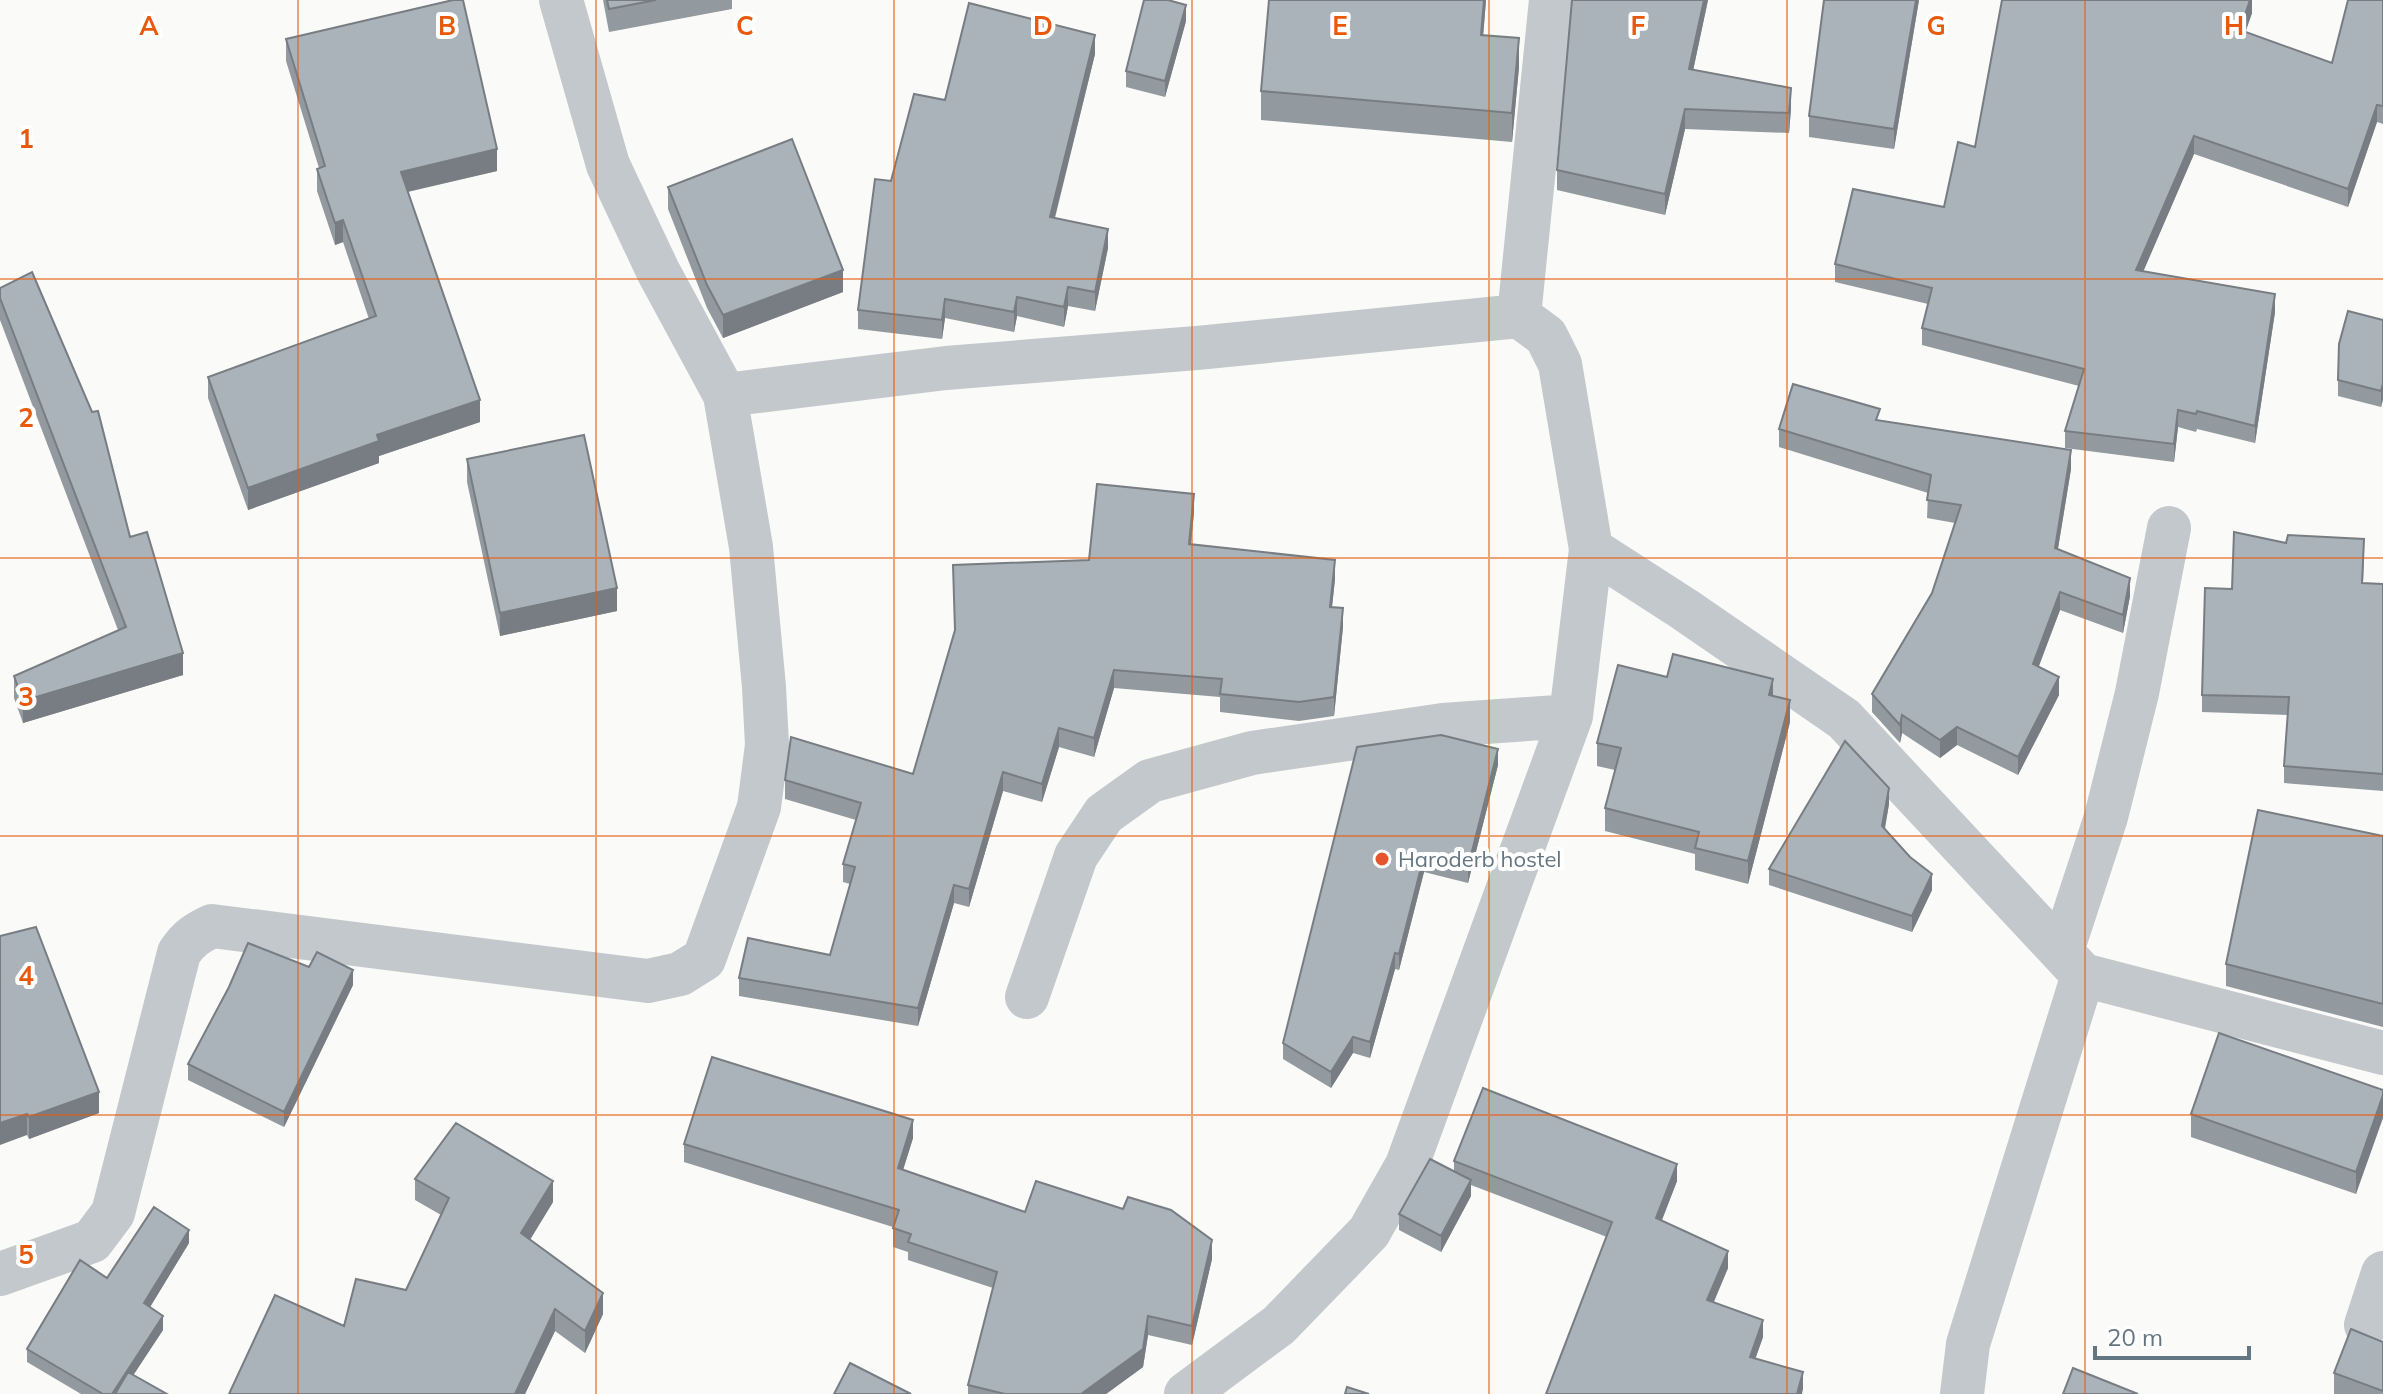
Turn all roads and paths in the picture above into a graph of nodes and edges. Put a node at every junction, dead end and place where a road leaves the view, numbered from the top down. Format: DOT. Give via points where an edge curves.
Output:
graph roads {
  1 [pos="561,0"];
  2 [pos="1551,0"];
  3 [pos="1519,316"];
  4 [pos="725,395"];
  5 [pos="2169,528"];
  6 [pos="1591,549"];
  7 [pos="1571,716"];
  8 [pos="2072,963"];
  9 [pos="1027,997"];
  10 [pos="2383,1053"];
  11 [pos="2383,1273"];
  12 [pos="0,1274"];
  13 [pos="2366,1325"];
  14 [pos="1186,1394"];
  15 [pos="1962,1394"];
  1 -- 4 [label="street" via="608,165"];
  2 -- 3 [label="street"];
  3 -- 4 [label="street" via="946,368"];
  3 -- 6 [label="street" via="1546,336 1560,364"];
  4 -- 12 [label="street" via="751,547 767,745 759,807 704,959 680,974 648,981 212,926 198,932 179,953 113,1213 92,1241"];
  5 -- 8 [label="street" via="2137,693"];
  6 -- 7 [label="street"];
  6 -- 8 [label="street" via="1844,719"];
  7 -- 9 [label="street" via="1443,725 1252,753 1150,781 1104,814 1076,856"];
  7 -- 14 [label="street" via="1407,1165 1369,1232 1279,1325"];
  8 -- 10 [label="street"];
  8 -- 15 [label="street" via="1968,1344"];
  11 -- 13 [label="street"];
}
